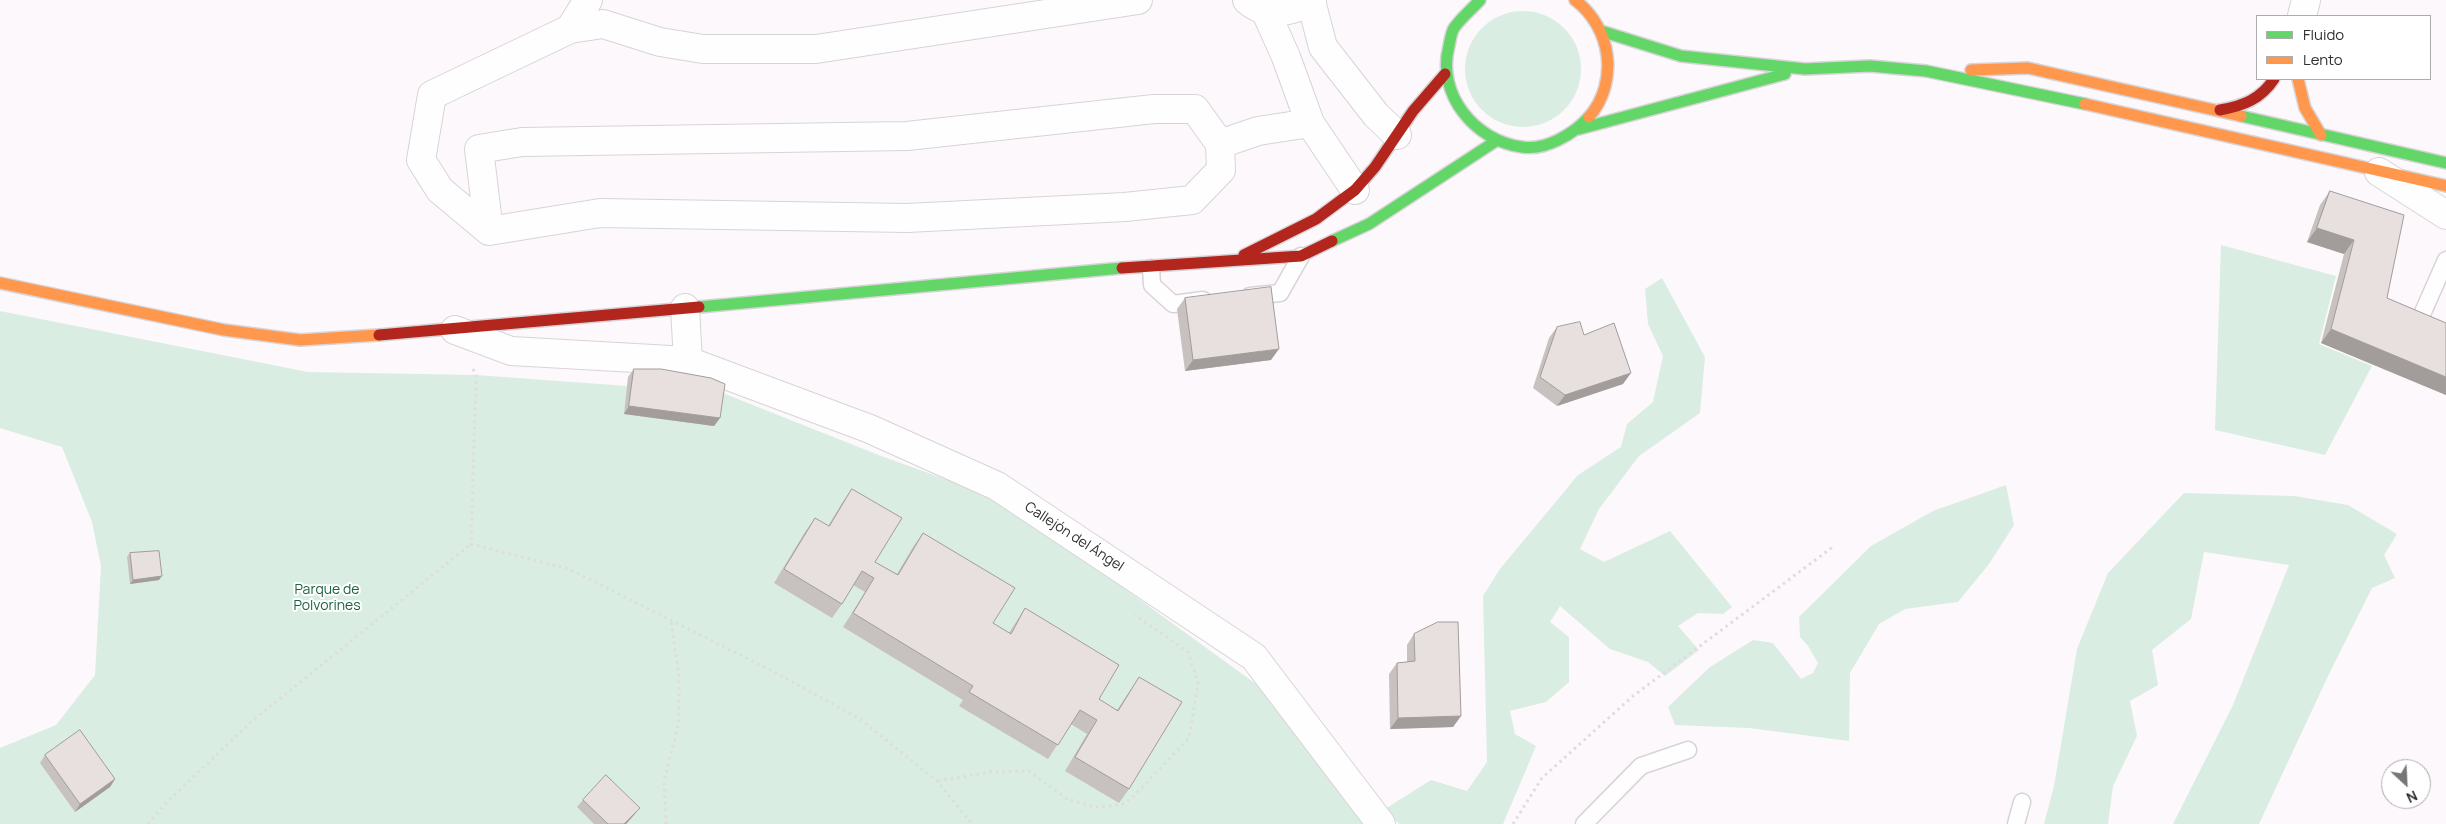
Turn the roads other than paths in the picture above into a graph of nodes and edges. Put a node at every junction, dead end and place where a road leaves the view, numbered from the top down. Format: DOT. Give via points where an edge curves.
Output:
graph roads {
  1 [pos="588,0"];
  2 [pos="1138,0"];
  3 [pos="1311,0"];
  4 [pos="1480,0"];
  5 [pos="1575,0"];
  6 [pos="2306,0"];
  7 [pos="1256,5"];
  8 [pos="2302,15"];
  9 [pos="570,28"];
  10 [pos="1601,31"];
  11 [pos="1805,69"];
  12 [pos="1926,71"];
  13 [pos="1445,74"];
  14 [pos="2273,80"];
  15 [pos="2298,80"];
  16 [pos="2217,110"];
  17 [pos="1310,123"];
  18 [pos="1578,129"];
  19 [pos="1397,135"];
  20 [pos="2321,135"];
  21 [pos="1496,141"];
  22 [pos="1220,144"];
  23 [pos="2446,163"];
  24 [pos="2379,172"];
  25 [pos="2446,186"];
  26 [pos="1355,190"];
  27 [pos="2446,216"];
  28 [pos="489,231"];
  29 [pos="1301,256"];
  30 [pos="1236,259"];
  31 [pos="2446,260"];
  32 [pos="1151,268"];
  33 [pos="0,283"];
  34 [pos="1233,297"];
  35 [pos="1215,299"];
  36 [pos="685,308"];
  37 [pos="2416,328"];
  38 [pos="455,330"];
  39 [pos="688,361"];
  40 [pos="1688,750"];
  41 [pos="2022,802"];
  42 [pos="1381,824"];
  43 [pos="1584,824"];
  44 [pos="2016,824"];
  1 -- 9 [label="street"];
  2 -- 9 [label="street" via="816,49 703,48 660,42 603,24"];
  3 -- 7 [label="street" via="1297,9 1281,12"];
  3 -- 19 [label="street" via="1323,47 1376,115"];
  4 -- 13 [label="main road" via="1468,8 1454,28 1447,50"];
  5 -- 10 [label="main road" via="1595,14"];
  6 -- 8 [label="street"];
  7 -- 17 [label="street" via="1286,57"];
  9 -- 28 [label="street" via="432,95 421,160 440,190"];
  10 -- 11 [label="main road" via="1681,56"];
  10 -- 18 [label="main road" via="1607,51 1608,73 1603,94 1593,113"];
  11 -- 12 [label="main road" via="1870,66"];
  11 -- 18 [label="main road"];
  12 -- 16 [label="main road" via="2028,68"];
  12 -- 24 [label="main road"];
  13 -- 19 [label="main road"];
  13 -- 21 [label="main road" via="1461,114 1477,130"];
  14 -- 16 [label="main road" via="2252,101 2236,108"];
  15 -- 20 [label="main road" via="2300,97 2308,117"];
  16 -- 20 [label="main road"];
  17 -- 22 [label="street" via="1258,131"];
  17 -- 26 [label="street"];
  18 -- 21 [label="main road" via="1560,140 1539,146 1517,147"];
  19 -- 26 [label="main road" via="1376,167"];
  20 -- 23 [label="main road"];
  21 -- 29 [label="main road" via="1369,224"];
  22 -- 28 [label="street" via="1222,170 1192,200 1125,207 907,218 600,213"];
  22 -- 28 [label="street" via="1195,109 1154,109 907,136 522,142 479,149"];
  24 -- 25 [label="main road"];
  24 -- 27 [label="street"];
  26 -- 30 [label="main road" via="1316,219"];
  29 -- 30 [label="main road"];
  29 -- 34 [label="lane" via="1280,294"];
  30 -- 32 [label="main road"];
  31 -- 37 [label="lane"];
  32 -- 35 [label="lane" via="1152,285 1173,304"];
  32 -- 36 [label="main road" via="1085,271"];
  33 -- 38 [label="main road" via="224,330 300,340"];
  36 -- 38 [label="main road"];
  36 -- 39 [label="street"];
  38 -- 39 [label="street, Callejón del Ángel" via="511,351"];
  39 -- 42 [label="street, Callejón del Ángel" via="870,429 997,486 1117,564 1254,657"];
  40 -- 43 [label="lane" via="1641,766"];
  41 -- 44 [label="lane"];
}
